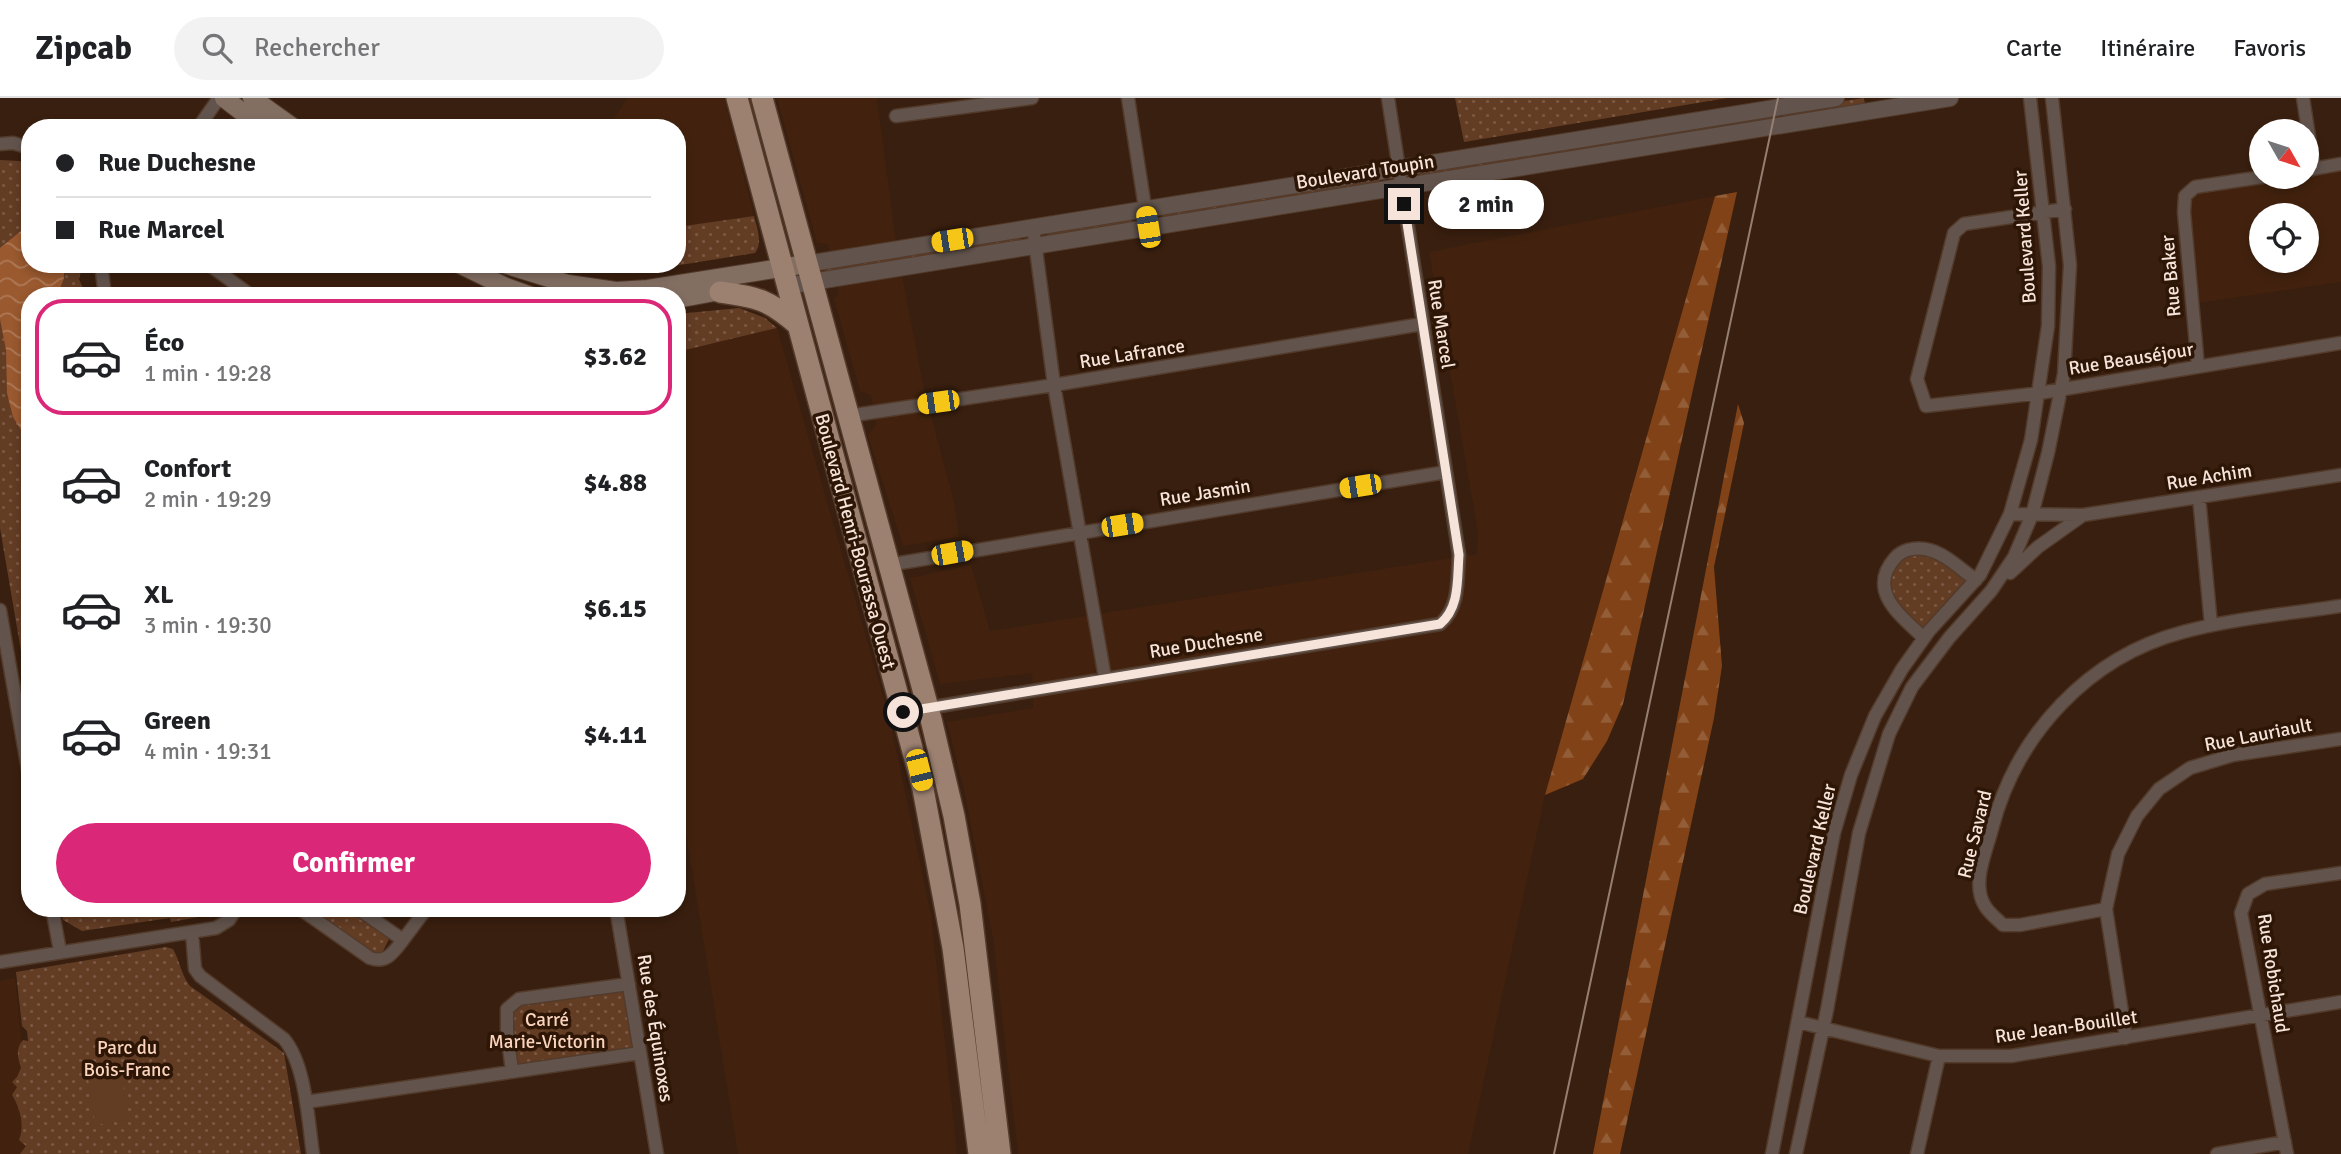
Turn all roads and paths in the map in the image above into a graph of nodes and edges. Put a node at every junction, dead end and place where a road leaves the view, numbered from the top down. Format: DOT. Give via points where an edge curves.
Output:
graph roads {
  1 [pos="222,98"];
  2 [pos="252,98"];
  3 [pos="737,98"];
  4 [pos="762,98"];
  5 [pos="1031,98"];
  6 [pos="1128,98"];
  7 [pos="1388,98"];
  8 [pos="1836,98"];
  9 [pos="1950,98"];
  10 [pos="2030,98"];
  11 [pos="2052,98"];
  12 [pos="2303,98"];
  13 [pos="1880,103"];
  14 [pos="895,116"];
  15 [pos="205,119"];
  16 [pos="251,119"];
  17 [pos="281,119"];
  18 [pos="2305,119"];
  19 [pos="0,145"];
  20 [pos="21,145"];
  21 [pos="2341,164"];
  22 [pos="1399,168"];
  23 [pos="2319,168"];
  24 [pos="2249,179"];
  25 [pos="1401,187"];
  26 [pos="1145,209"];
  27 [pos="2065,209"];
  28 [pos="2043,212"];
  29 [pos="1033,227"];
  30 [pos="1148,227"];
  31 [pos="1036,245"];
  32 [pos="809,272"];
  33 [pos="220,273"];
  34 [pos="476,273"];
  35 [pos="533,273"];
  36 [pos="785,276"];
  37 [pos="240,287"];
  38 [pos="507,287"];
  39 [pos="589,287"];
  40 [pos="669,287"];
  41 [pos="720,292"];
  42 [pos="686,298"];
  43 [pos="1422,324"];
  44 [pos="798,325"];
  45 [pos="2341,343"];
  46 [pos="2198,367"];
  47 [pos="1054,385"];
  48 [pos="2062,389"];
  49 [pos="2040,393"];
  50 [pos="848,416"];
  51 [pos="1446,472"];
  52 [pos="2341,475"];
  53 [pos="2199,497"];
  54 [pos="2010,514"];
  55 [pos="2032,515"];
  56 [pos="2083,515"];
  57 [pos="1080,531"];
  58 [pos="1459,555"];
  59 [pos="888,565"];
  60 [pos="1976,580"];
  61 [pos="1992,590"];
  62 [pos="2341,606"];
  63 [pos="0,610"];
  64 [pos="2211,625"];
  65 [pos="1924,638"];
  66 [pos="1105,678"];
  67 [pos="927,707"];
  68 [pos="903,712"];
  69 [pos="21,730"];
  70 [pos="2341,738"];
  71 [pos="2341,873"];
  72 [pos="2106,909"];
  73 [pos="54,917"];
  74 [pos="231,917"];
  75 [pos="312,917"];
  76 [pos="370,917"];
  77 [pos="420,917"];
  78 [pos="618,917"];
  79 [pos="192,933"];
  80 [pos="403,940"];
  81 [pos="60,951"];
  82 [pos="0,962"];
  83 [pos="629,984"];
  84 [pos="2341,1002"];
  85 [pos="2260,1015"];
  86 [pos="1798,1022"];
  87 [pos="1823,1027"];
  88 [pos="2126,1038"];
  89 [pos="640,1053"];
  90 [pos="1939,1056"];
  91 [pos="512,1071"];
  92 [pos="306,1102"];
  93 [pos="2286,1148"];
  94 [pos="313,1154"];
  95 [pos="657,1154"];
  96 [pos="979,1154"];
  97 [pos="1000,1154"];
  98 [pos="1772,1154"];
  99 [pos="1797,1154"];
  100 [pos="1917,1154"];
  101 [pos="2217,1154"];
  1 -- 15 [label="street"];
  1 -- 16 [label="main road"];
  2 -- 17 [label="main road"];
  3 -- 36 [label="main road, Boulevard Henri-Bourassa Ouest"];
  4 -- 32 [label="main road, Boulevard Henri-Bourassa Ouest"];
  5 -- 14 [label="street"];
  6 -- 26 [label="street"];
  7 -- 22 [label="street, Rue Marcel"];
  8 -- 22 [label="street, Boulevard Toupin"];
  9 -- 13 [label="street, Boulevard Toupin"];
  10 -- 28 [label="street, Boulevard Keller"];
  11 -- 27 [label="street, Boulevard Keller"];
  12 -- 18 [label="street"];
  13 -- 25 [label="street, Boulevard Toupin"];
  19 -- 20 [label="street"];
  21 -- 23 [label="street"];
  22 -- 25 [label="street, Rue Marcel"];
  22 -- 26 [label="street, Boulevard Toupin"];
  24 -- 46 [label="street, Rue Baker" via="2195,187 2185,196"];
  25 -- 30 [label="street, Boulevard Toupin"];
  25 -- 43 [label="street, Rue Marcel"];
  26 -- 29 [label="street, Boulevard Toupin"];
  26 -- 30 [label="street"];
  27 -- 28 [label="street"];
  27 -- 48 [label="street, Boulevard Keller" via="2070,265"];
  28 -- 49 [label="street, Boulevard Keller" via="2049,266"];
  28 -- 49 [label="street, Rue Beauséjour" via="1964,224 1954,233 1917,379 1926,406"];
  29 -- 31 [label="street"];
  29 -- 32 [label="street, Boulevard Toupin"];
  30 -- 31 [label="street, Boulevard Toupin"];
  31 -- 32 [label="street, Boulevard Toupin"];
  31 -- 47 [label="street"];
  32 -- 36 [label="main road, Boulevard Toupin"];
  32 -- 50 [label="main road, Boulevard Henri-Bourassa Ouest"];
  33 -- 37 [label="street"];
  34 -- 38 [label="main road"];
  35 -- 39 [label="main road"];
  36 -- 40 [label="main road"];
  36 -- 41 [label="main road"];
  36 -- 44 [label="main road, Boulevard Henri-Bourassa Ouest"];
  41 -- 42 [label="main road"];
  41 -- 44 [label="main road" via="768,302"];
  43 -- 47 [label="street, Rue Lafrance"];
  43 -- 51 [label="street, Rue Marcel"];
  44 -- 68 [label="main road, Boulevard Henri-Bourassa Ouest"];
  45 -- 46 [label="street, Rue Beauséjour"];
  46 -- 48 [label="street, Rue Beauséjour"];
  47 -- 50 [label="street, Rue Lafrance"];
  47 -- 57 [label="street"];
  48 -- 49 [label="street, Rue Beauséjour"];
  48 -- 55 [label="street, Boulevard Keller"];
  49 -- 54 [label="street, Boulevard Keller"];
  50 -- 59 [label="main road, Boulevard Henri-Bourassa Ouest"];
  51 -- 57 [label="street, Rue Jasmin"];
  51 -- 58 [label="street, Rue Marcel"];
  52 -- 53 [label="street, Rue Achim"];
  53 -- 56 [label="street, Rue Achim"];
  53 -- 64 [label="street"];
  54 -- 55 [label="street, Rue Achim"];
  54 -- 60 [label="street, Boulevard Keller"];
  55 -- 56 [label="street, Rue Achim"];
  55 -- 61 [label="street, Boulevard Keller" via="2014,557"];
  56 -- 61 [label="street, Rue Achim" via="2038,547"];
  57 -- 59 [label="street, Rue Jasmin"];
  57 -- 66 [label="street"];
  58 -- 66 [label="street, Rue Duchesne" via="1455,605 1440,624"];
  59 -- 67 [label="main road, Boulevard Henri-Bourassa Ouest"];
  60 -- 65 [label="street, Boulevard Keller"];
  60 -- 65 [label="street" via="1923,548 1896,555 1885,571 1887,599"];
  61 -- 87 [label="street, Boulevard Keller" via="1912,687 1889,734 1859,834"];
  62 -- 64 [label="street, Rue Savard"];
  63 -- 69 [label="street"];
  64 -- 72 [label="street, Rue Savard" via="2134,651 2092,676 2061,702 2028,744 2000,798 1978,890 1985,907 2003,925"];
  65 -- 86 [label="street, Boulevard Keller" via="1875,716 1851,775 1834,833"];
  66 -- 67 [label="street, Rue Duchesne"];
  67 -- 68 [label="street, Rue Duchesne"];
  67 -- 97 [label="main road, Boulevard Henri-Bourassa Ouest" via="970,904"];
  68 -- 96 [label="main road, Boulevard Henri-Bourassa Ouest" via="943,885"];
  70 -- 72 [label="street, Rue Lauriault" via="2233,755 2190,768 2159,789 2137,816 2118,854"];
  71 -- 85 [label="street, Rue Robichaud" via="2265,884 2248,894 2241,914"];
  72 -- 88 [label="street, Rue Lauriault"];
  73 -- 81 [label="street"];
  74 -- 79 [label="street" via="216,928"];
  75 -- 80 [label="street" via="378,961 386,959"];
  76 -- 80 [label="street"];
  77 -- 80 [label="street"];
  78 -- 83 [label="street, Rue des Équinoxes"];
  79 -- 81 [label="street"];
  79 -- 92 [label="street" via="195,969 200,976 291,1048"];
  81 -- 82 [label="street"];
  83 -- 89 [label="street, Rue des Équinoxes"];
  83 -- 91 [label="street" via="519,999 507,1010"];
  84 -- 85 [label="street, Rue Jean-Bouillet"];
  85 -- 88 [label="street, Rue Jean-Bouillet"];
  85 -- 93 [label="street, Rue Robichaud"];
  86 -- 87 [label="street, Rue Jean-Bouillet"];
  86 -- 98 [label="street, Boulevard Keller"];
  87 -- 90 [label="street, Rue Jean-Bouillet"];
  87 -- 99 [label="street, Boulevard Keller"];
  88 -- 90 [label="street, Rue Jean-Bouillet" via="2011,1056"];
  89 -- 91 [label="street"];
  89 -- 95 [label="street, Rue des Équinoxes"];
  90 -- 100 [label="street"];
  91 -- 92 [label="street"];
  92 -- 94 [label="street"];
  93 -- 101 [label="street"];
}
